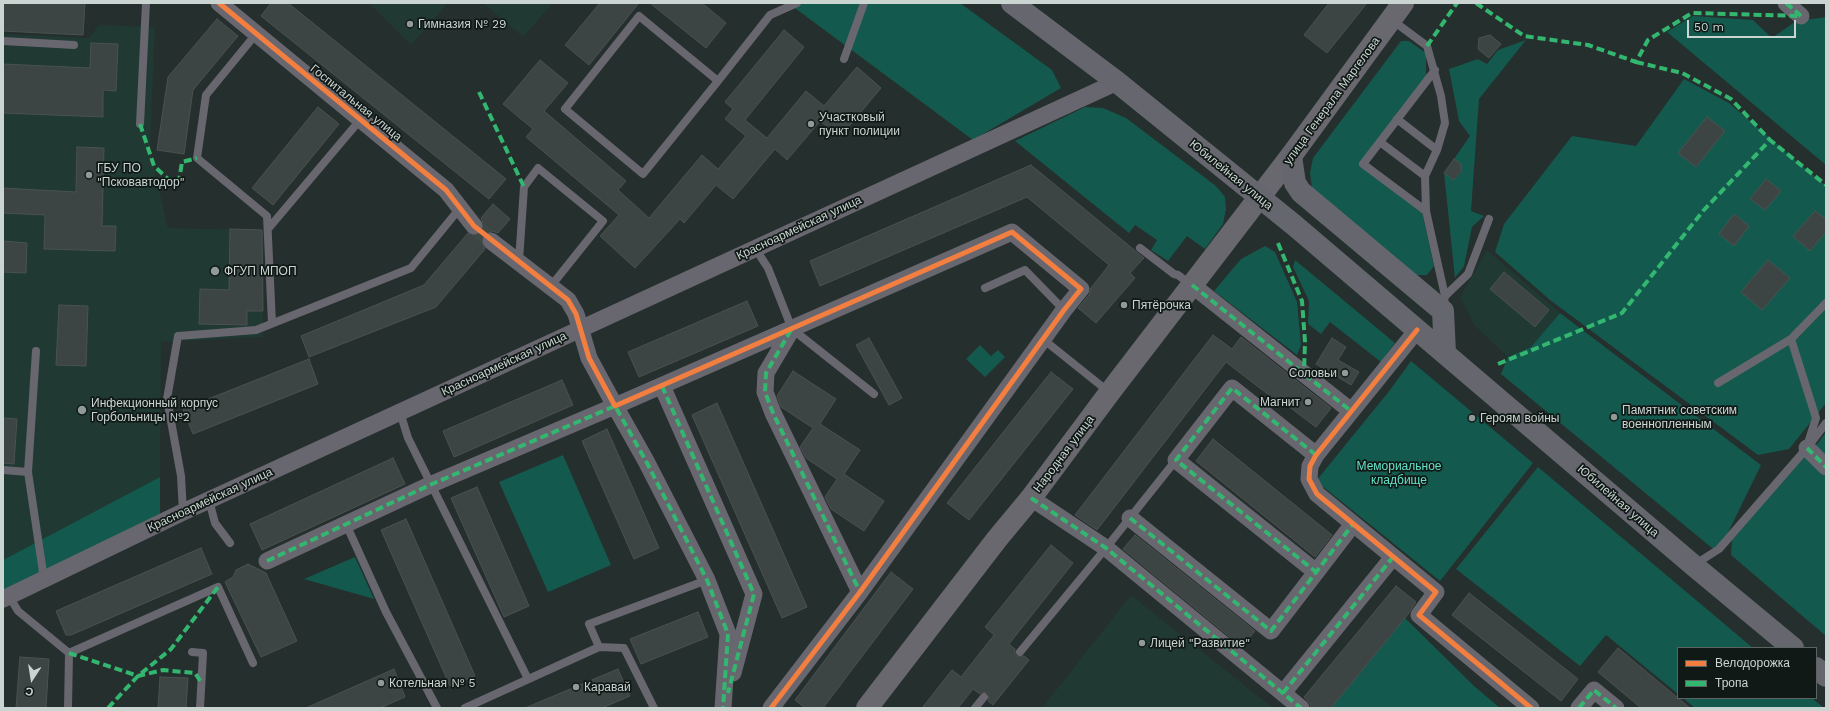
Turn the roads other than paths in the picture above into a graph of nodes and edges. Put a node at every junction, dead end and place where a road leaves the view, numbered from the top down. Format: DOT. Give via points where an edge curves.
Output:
graph roads {
  1 [pos="146,3"];
  2 [pos="797,3"];
  3 [pos="864,3"];
  4 [pos="1012,3"];
  5 [pos="1786,3"];
  6 [pos="224,5"];
  7 [pos="1397,11"];
  8 [pos="1801,16"];
  9 [pos="256,34"];
  10 [pos="3,41"];
  11 [pos="74,45"];
  12 [pos="844,59"];
  13 [pos="1435,70"];
  14 [pos="718,81"];
  15 [pos="1117,82"];
  16 [pos="1397,119"];
  17 [pos="360,120"];
  18 [pos="140,124"];
  19 [pos="1380,142"];
  20 [pos="1437,150"];
  21 [pos="1291,156"];
  22 [pos="1425,176"];
  23 [pos="1259,198"];
  24 [pos="460,208"];
  25 [pos="1426,211"];
  26 [pos="1489,219"];
  27 [pos="474,226"];
  28 [pos="268,229"];
  29 [pos="492,241"];
  30 [pos="754,248"];
  31 [pos="1140,248"];
  32 [pos="519,261"];
  33 [pos="1192,285"];
  34 [pos="551,286"];
  35 [pos="985,288"];
  36 [pos="1826,303"];
  37 [pos="1444,304"];
  38 [pos="1064,310"];
  39 [pos="272,323"];
  40 [pos="579,329"];
  41 [pos="792,329"];
  42 [pos="1417,330"];
  43 [pos="1791,339"];
  44 [pos="1044,340"];
  45 [pos="36,352"];
  46 [pos="1445,353"];
  47 [pos="1718,383"];
  48 [pos="662,386"];
  49 [pos="1110,392"];
  50 [pos="874,394"];
  51 [pos="615,406"];
  52 [pos="1351,410"];
  53 [pos="400,412"];
  54 [pos="1826,423"];
  55 [pos="1807,448"];
  56 [pos="1316,455"];
  57 [pos="1176,460"];
  58 [pos="1826,467"];
  59 [pos="3,470"];
  60 [pos="28,472"];
  61 [pos="432,484"];
  62 [pos="1031,498"];
  63 [pos="209,500"];
  64 [pos="183,512"];
  65 [pos="1130,518"];
  66 [pos="346,524"];
  67 [pos="1353,524"];
  68 [pos="230,543"];
  69 [pos="1106,548"];
  70 [pos="1393,557"];
  71 [pos="267,561"];
  72 [pos="1693,565"];
  73 [pos="1316,572"];
  74 [pos="44,579"];
  75 [pos="706,580"];
  76 [pos="860,592"];
  77 [pos="6,597"];
  78 [pos="1792,647"];
  79 [pos="599,648"];
  80 [pos="192,652"];
  81 [pos="1020,652"];
  82 [pos="69,653"];
  83 [pos="253,663"];
  84 [pos="1817,669"];
  85 [pos="1826,676"];
  86 [pos="528,679"];
  87 [pos="1283,693"];
  88 [pos="984,697"];
  89 [pos="68,708"];
  90 [pos="200,708"];
  91 [pos="437,708"];
  92 [pos="466,708"];
  93 [pos="654,708"];
  94 [pos="723,708"];
  95 [pos="771,708"];
  96 [pos="867,708"];
  97 [pos="975,708"];
  98 [pos="1301,708"];
  99 [pos="1531,708"];
  100 [pos="1579,708"];
  101 [pos="1616,708"];
  1 -- 18 [label="lane"];
  2 -- 14 [label="lane" via="770,15"];
  3 -- 12 [label="lane"];
  4 -- 15 [label="main road, Юбилейная улица"];
  5 -- 8 [label="street"];
  6 -- 9 [label="street, Госпитальная улица"];
  7 -- 13 [label="lane" via="1427,46"];
  7 -- 21 [label="street, улица Генерала Маргелова"];
  9 -- 17 [label="street, Госпитальная улица"];
  9 -- 28 [label="lane" via="206,95 197,158 267,216"];
  10 -- 11 [label="lane"];
  13 -- 16 [label="lane"];
  13 -- 20 [label="lane" via="1442,96 1444,122"];
  14 -- 14 [label="lane" via="639,16 565,109 643,174"];
  15 -- 23 [label="main road, Юбилейная улица"];
  15 -- 30 [label="street, Красноармейская улица"];
  16 -- 19 [label="lane"];
  16 -- 20 [label="lane"];
  17 -- 24 [label="street, Госпитальная улица" via="446,190"];
  17 -- 28 [label="lane"];
  19 -- 22 [label="lane"];
  19 -- 25 [label="lane" via="1363,164"];
  20 -- 22 [label="lane"];
  21 -- 23 [label="street, улица Генерала Маргелова"];
  21 -- 37 [label="main road" via="1295,183 1301,192"];
  22 -- 25 [label="lane"];
  23 -- 33 [label="street, Народная улица"];
  23 -- 42 [label="main road, Юбилейная улица"];
  24 -- 27 [label="street, Госпитальная улица"];
  24 -- 39 [label="lane" via="411,268"];
  25 -- 37 [label="lane"];
  26 -- 37 [label="lane" via="1468,274"];
  28 -- 39 [label="lane"];
  29 -- 32 [label="street"];
  30 -- 40 [label="street, Красноармейская улица"];
  30 -- 41 [label="lane" via="768,268"];
  31 -- 33 [label="lane"];
  32 -- 34 [label="street"];
  32 -- 34 [label="lane" via="524,187 538,168 603,221"];
  33 -- 49 [label="street, Народная улица"];
  33 -- 52 [label="street"];
  34 -- 40 [label="street" via="568,300 576,314"];
  35 -- 38 [label="lane" via="1025,270"];
  36 -- 43 [label="lane"];
  37 -- 46 [label="main road"];
  38 -- 41 [label="street" via="1081,289 1012,232"];
  38 -- 44 [label="street"];
  39 -- 64 [label="lane" via="256,330 178,336 167,399 181,476"];
  40 -- 51 [label="street" via="589,358"];
  40 -- 53 [label="street, Красноармейская улица"];
  41 -- 48 [label="street"];
  41 -- 50 [label="lane"];
  41 -- 76 [label="street" via="766,373 765,392"];
  42 -- 46 [label="main road, Юбилейная улица"];
  42 -- 52 [label="street"];
  43 -- 47 [label="lane"];
  43 -- 55 [label="lane" via="1816,418"];
  44 -- 49 [label="lane"];
  44 -- 76 [label="street"];
  45 -- 60 [label="lane"];
  46 -- 72 [label="main road, Юбилейная улица"];
  48 -- 51 [label="street"];
  48 -- 94 [label="street" via="754,594"];
  49 -- 62 [label="street, Народная улица"];
  51 -- 61 [label="street"];
  51 -- 75 [label="street"];
  52 -- 56 [label="street"];
  53 -- 61 [label="lane" via="408,438"];
  53 -- 63 [label="street, Красноармейская улица"];
  54 -- 55 [label="lane"];
  55 -- 58 [label="street"];
  55 -- 72 [label="lane" via="1719,548"];
  56 -- 57 [label="street" via="1232,388"];
  56 -- 67 [label="street" via="1310,466 1309,479 1317,494"];
  57 -- 65 [label="lane"];
  57 -- 73 [label="street"];
  59 -- 60 [label="lane"];
  60 -- 74 [label="lane"];
  61 -- 66 [label="street"];
  61 -- 86 [label="lane"];
  62 -- 69 [label="street"];
  62 -- 96 [label="street, Народная улица"];
  63 -- 64 [label="street, Красноармейская улица"];
  63 -- 68 [label="lane" via="215,523"];
  64 -- 74 [label="street, Красноармейская улица"];
  65 -- 69 [label="lane"];
  65 -- 73 [label="street" via="1271,631"];
  66 -- 71 [label="street"];
  66 -- 91 [label="lane" via="386,612"];
  67 -- 70 [label="street"];
  67 -- 73 [label="street"];
  69 -- 81 [label="lane"];
  69 -- 87 [label="street"];
  70 -- 87 [label="street"];
  70 -- 99 [label="street" via="1436,592 1419,615"];
  72 -- 78 [label="main road, Юбилейная улица"];
  74 -- 77 [label="street, Красноармейская улица"];
  75 -- 79 [label="lane" via="589,624"];
  75 -- 94 [label="street" via="728,634"];
  76 -- 95 [label="street"];
  77 -- 82 [label="lane" via="18,611"];
  79 -- 86 [label="lane"];
  79 -- 93 [label="lane" via="624,648"];
  80 -- 90 [label="lane" via="203,653"];
  82 -- 83 [label="lane" via="218,587"];
  82 -- 89 [label="lane"];
  84 -- 85 [label="main road"];
  86 -- 92 [label="lane"];
  87 -- 98 [label="street"];
  88 -- 97 [label="lane"];
  100 -- 101 [label="street" via="1594,690"];
}
